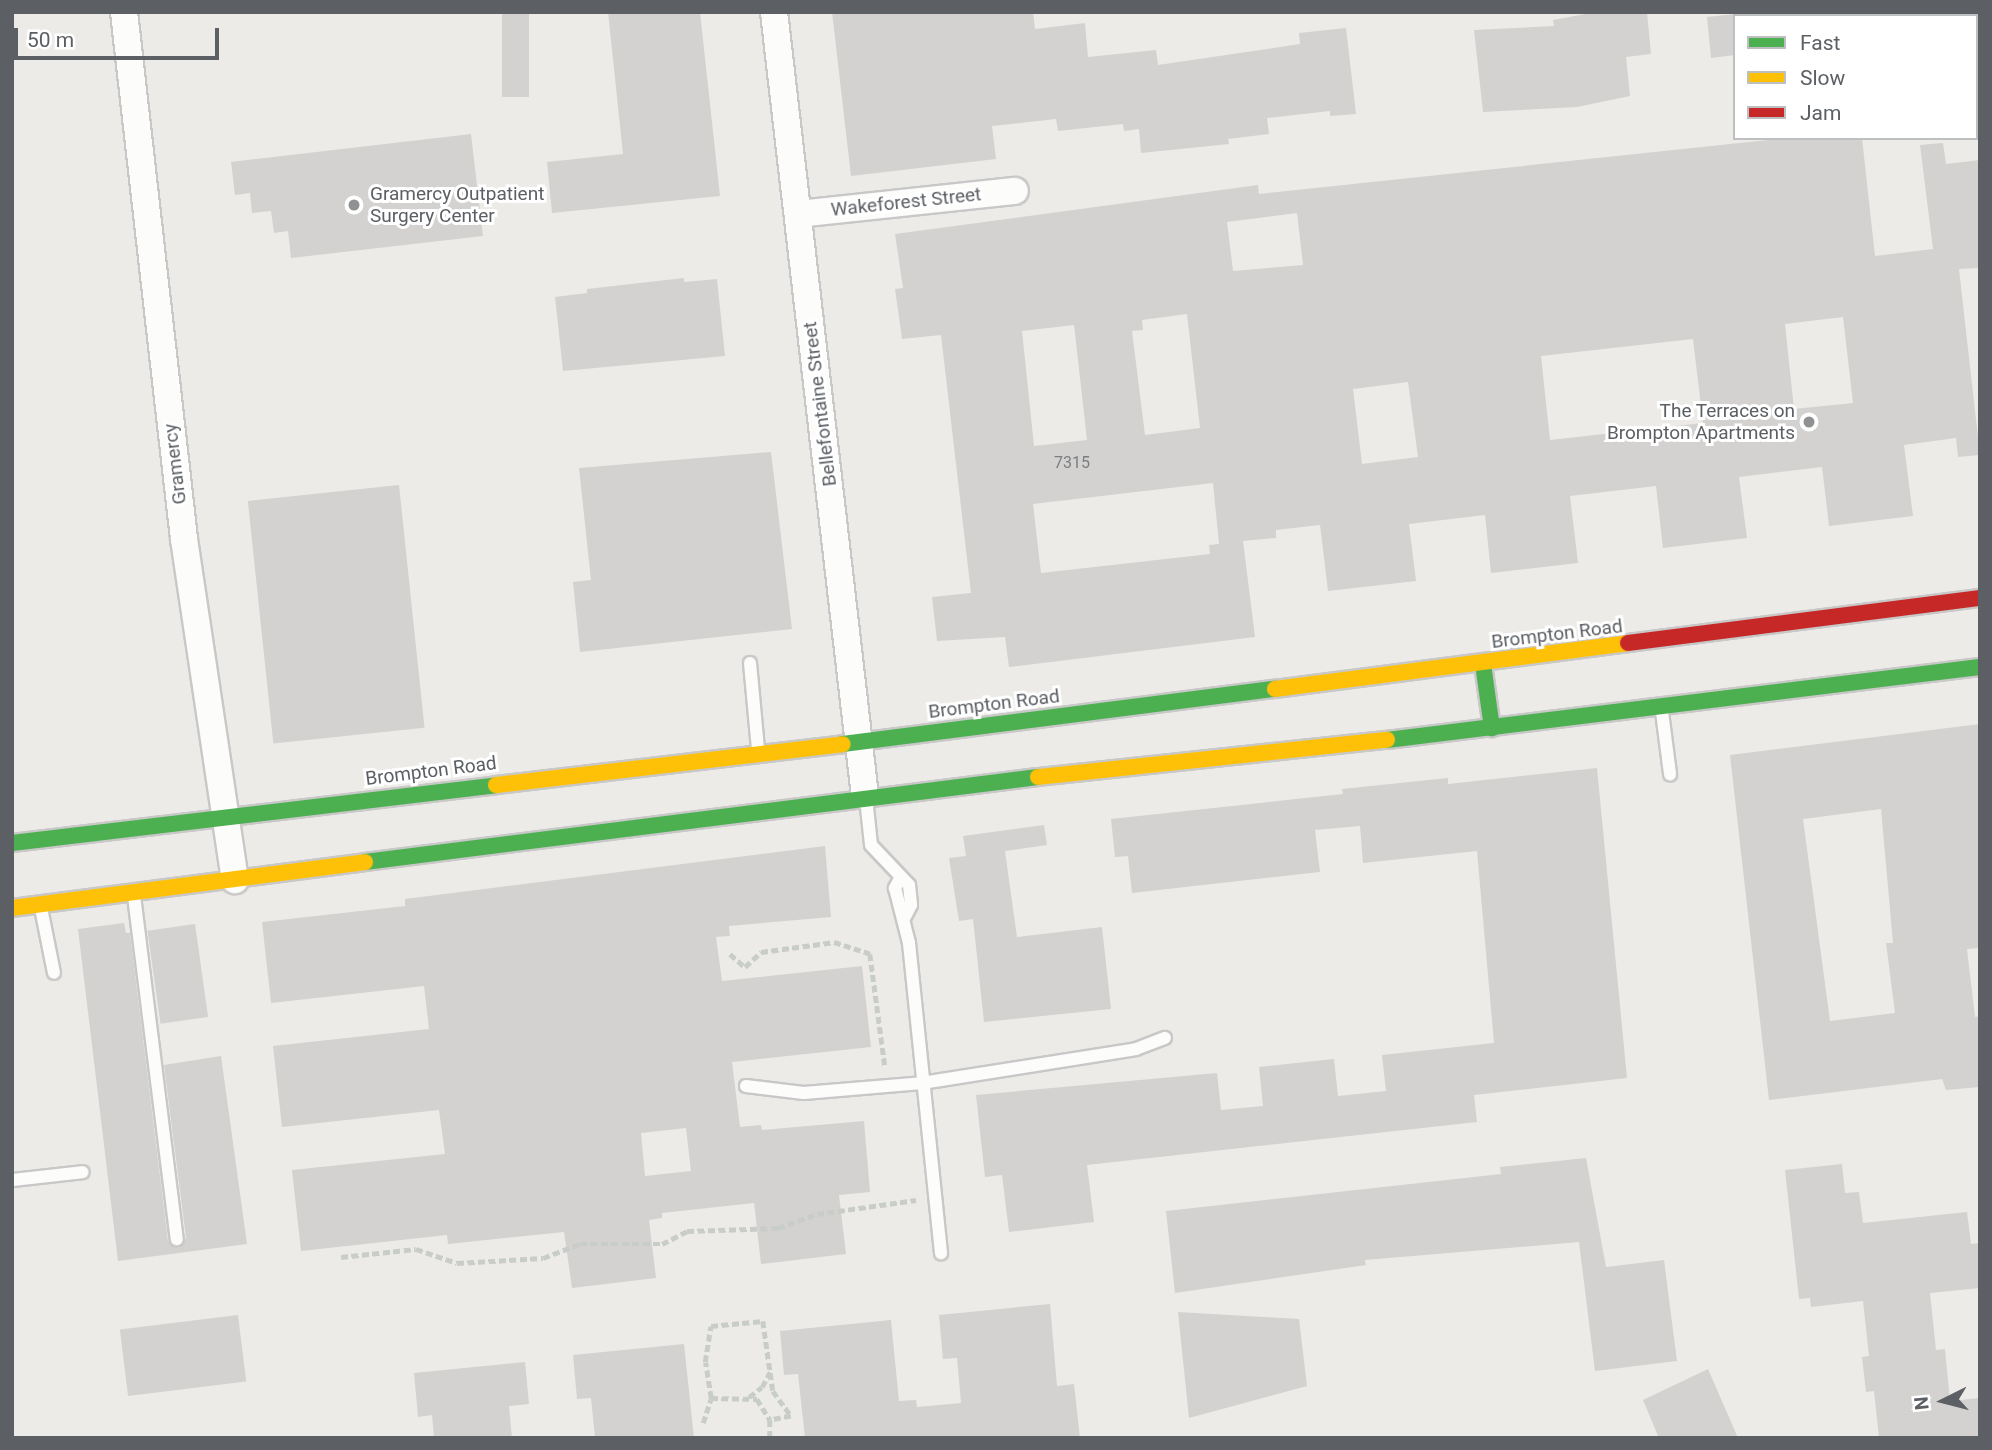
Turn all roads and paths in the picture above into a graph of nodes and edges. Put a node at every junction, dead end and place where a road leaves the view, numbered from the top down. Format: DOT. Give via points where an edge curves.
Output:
graph roads {
  1 [pos="124,12"];
  2 [pos="774,12"];
  3 [pos="1015,191"];
  4 [pos="798,214"];
  5 [pos="1980,598"];
  6 [pos="750,663"];
  7 [pos="1483,664"];
  8 [pos="1980,667"];
  9 [pos="1661,709"];
  10 [pos="1492,729"];
  11 [pos="860,742"];
  12 [pos="758,754"];
  13 [pos="1670,774"];
  14 [pos="865,796"];
  15 [pos="223,819"];
  16 [pos="12,843"];
  17 [pos="234,880"];
  18 [pos="134,893"];
  19 [pos="41,904"];
  20 [pos="12,908"];
  21 [pos="730,954"];
  22 [pos="54,973"];
  23 [pos="1166,1038"];
  24 [pos="922,1083"];
  25 [pos="746,1086"];
  26 [pos="888,1086"];
  27 [pos="83,1172"];
  28 [pos="12,1181"];
  29 [pos="935,1200"];
  30 [pos="177,1238"];
  31 [pos="941,1253"];
  32 [pos="341,1257"];
  33 [pos="771,1371"];
  34 [pos="711,1398"];
  35 [pos="748,1398"];
  36 [pos="771,1420"];
  37 [pos="704,1423"];
  38 [pos="771,1438"];
  1 -- 15 [label="street, Gramercy" via="182,527"];
  2 -- 4 [label="street, Bellefontaine Street"];
  3 -- 4 [label="street, Wakeforest Street"];
  4 -- 11 [label="street, Bellefontaine Street"];
  5 -- 7 [label="street, Brompton Road"];
  6 -- 12 [label="lane"];
  7 -- 10 [label="street"];
  7 -- 11 [label="street, Brompton Road"];
  8 -- 9 [label="street"];
  9 -- 10 [label="street"];
  9 -- 13 [label="lane"];
  10 -- 14 [label="street"];
  11 -- 12 [label="street, Brompton Road"];
  11 -- 14 [label="street, Bellefontaine Street"];
  12 -- 15 [label="street, Brompton Road"];
  14 -- 17 [label="street"];
  14 -- 24 [label="lane" via="870,845 901,877 895,888 898,908 905,917"];
  15 -- 16 [label="street, Brompton Road"];
  15 -- 17 [label="street, Gramercy"];
  17 -- 18 [label="street"];
  18 -- 19 [label="street"];
  18 -- 30 [label="lane"];
  19 -- 20 [label="street"];
  19 -- 22 [label="lane"];
  21 -- 26 [label="path" via="745,967 761,952 834,942 870,954"];
  23 -- 24 [label="lane" via="1136,1049"];
  24 -- 26 [label="lane"];
  24 -- 29 [label="lane"];
  25 -- 26 [label="lane" via="804,1093"];
  27 -- 28 [label="lane"];
  29 -- 31 [label="lane"];
  29 -- 32 [label="path" via="817,1214 778,1228 687,1231 662,1244 580,1244 543,1258 457,1263 416,1249"];
  33 -- 34 [label="path" via="763,1321 711,1326 705,1363"];
  33 -- 35 [label="path" via="762,1387"];
  33 -- 36 [label="path" via="776,1400 791,1416"];
  34 -- 35 [label="path"];
  34 -- 37 [label="path"];
  35 -- 36 [label="path" via="764,1405"];
  36 -- 38 [label="path"];
}
